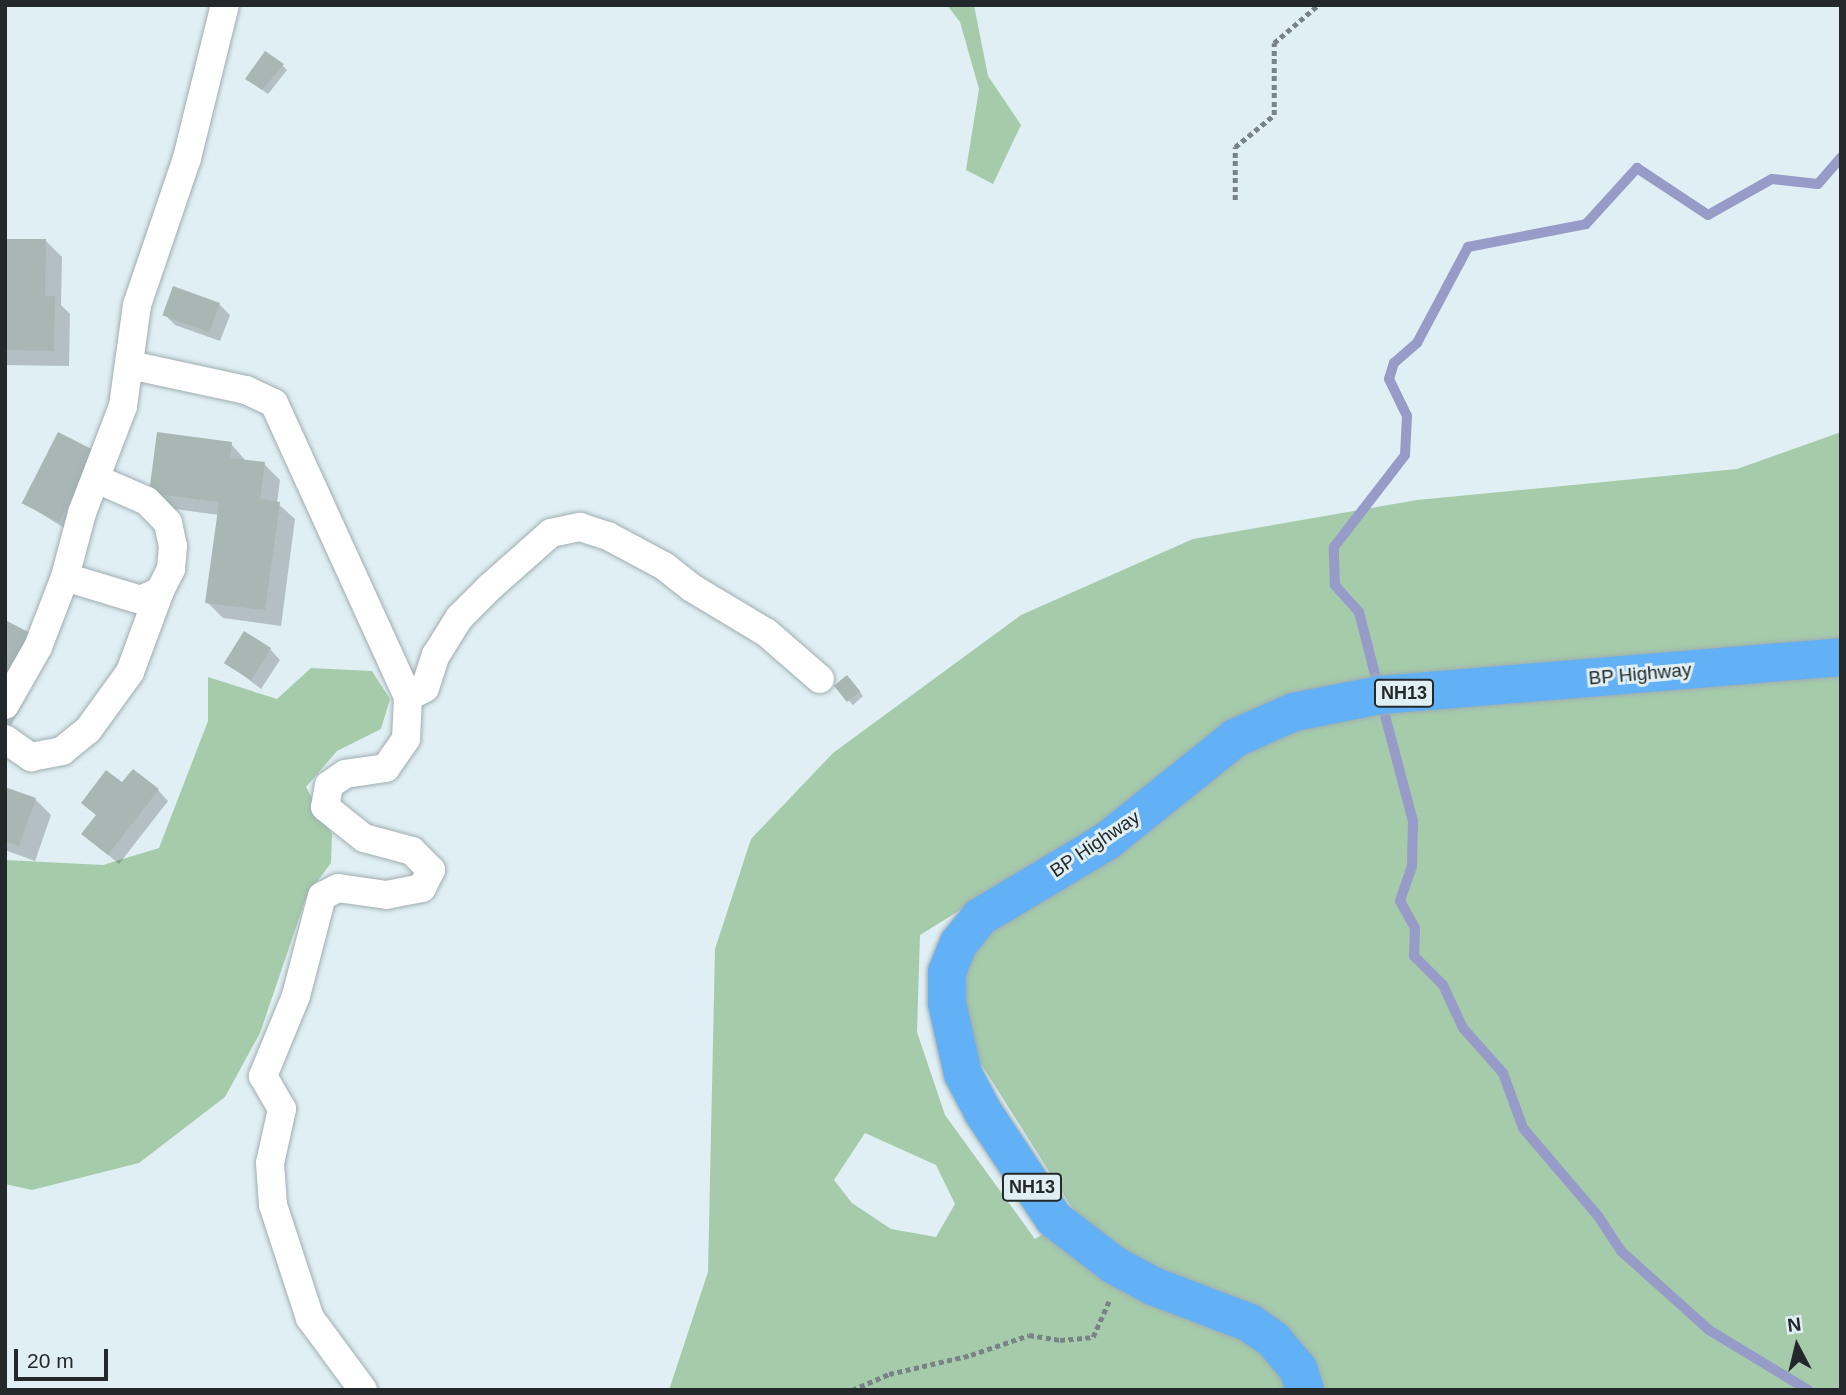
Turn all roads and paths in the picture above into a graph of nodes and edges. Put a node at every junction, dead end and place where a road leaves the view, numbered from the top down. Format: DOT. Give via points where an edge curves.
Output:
graph roads {
  1 [pos="225,5"];
  2 [pos="1318,5"];
  3 [pos="1234,200"];
  4 [pos="130,365"];
  5 [pos="99,480"];
  6 [pos="65,577"];
  7 [pos="160,591"];
  8 [pos="1841,657"];
  9 [pos="820,679"];
  10 [pos="408,697"];
  11 [pos="5,705"];
  12 [pos="5,739"];
  13 [pos="1114,1265"];
  14 [pos="363,1390"];
  15 [pos="852,1390"];
  16 [pos="1305,1390"];
  1 -- 4 [label="street" via="187,158 137,305"];
  2 -- 3 [label="path" via="1274,43 1274,116 1236,147"];
  4 -- 5 [label="street" via="123,406"];
  4 -- 10 [label="street" via="246,390 274,403"];
  5 -- 6 [label="street" via="82,513"];
  5 -- 7 [label="street" via="147,501 168,523 171,569"];
  6 -- 7 [label="street" via="141,600"];
  6 -- 11 [label="street" via="38,647"];
  7 -- 12 [label="street" via="130,672 88,730 62,751 31,757"];
  8 -- 13 [label="highway, BP Highway / NH13" via="1380,695 1294,712 1235,738 1107,841 980,917 959,943 947,972 951,1039 963,1074 1054,1219"];
  9 -- 10 [label="street" via="767,633 664,566 608,536 580,527 551,533 482,594 459,618 436,655 425,688"];
  10 -- 14 [label="street" via="406,739 386,768 345,774 328,785 325,807 364,838 412,851 431,870 422,888 387,895 338,888 321,896 296,996 263,1076 282,1109 270,1163 273,1205 310,1318"];
  13 -- 15 [label="path" via="1110,1307 1093,1337 1060,1340 1029,1335 959,1359 889,1374"];
  13 -- 16 [label="highway, BP Highway / NH13" via="1153,1286 1250,1323 1273,1340 1298,1369"];
}
